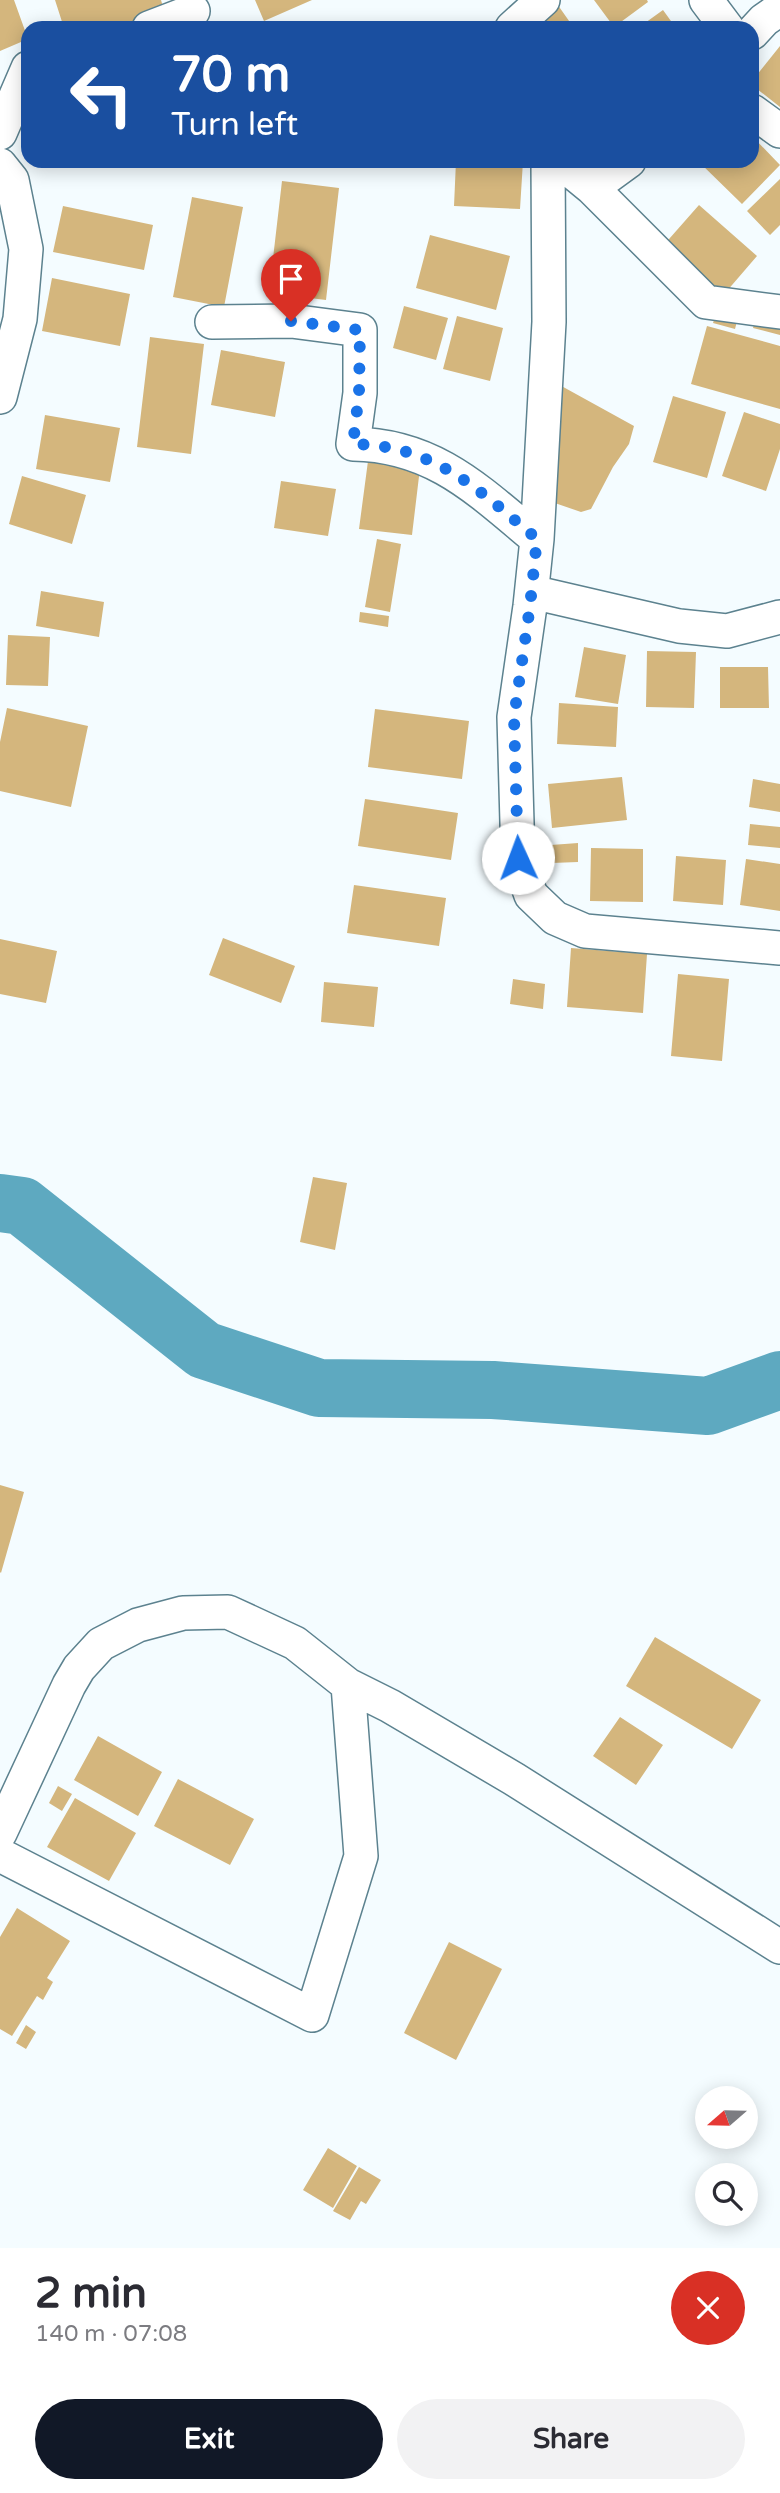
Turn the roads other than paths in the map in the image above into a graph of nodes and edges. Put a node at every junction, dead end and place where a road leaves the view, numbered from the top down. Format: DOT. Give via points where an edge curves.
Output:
graph roads {
  1 [pos="543,0"];
  2 [pos="706,0"];
  3 [pos="780,9"];
  4 [pos="194,13"];
  5 [pos="170,21"];
  6 [pos="520,21"];
  7 [pos="722,21"];
  8 [pos="759,26"];
  9 [pos="21,54"];
  10 [pos="0,61"];
  11 [pos="21,84"];
  12 [pos="759,116"];
  13 [pos="780,131"];
  14 [pos="0,133"];
  15 [pos="0,165"];
  16 [pos="548,168"];
  17 [pos="568,168"];
  18 [pos="619,168"];
  19 [pos="592,188"];
  20 [pos="780,312"];
  21 [pos="212,322"];
  22 [pos="4,358"];
  23 [pos="0,397"];
  24 [pos="537,539"];
  25 [pos="532,592"];
  26 [pos="780,617"];
  27 [pos="780,948"];
  28 [pos="348,1685"];
  29 [pos="0,1833"];
  30 [pos="0,1855"];
  31 [pos="780,1947"];
  1 -- 6 [label="street"];
  2 -- 7 [label="street"];
  3 -- 8 [label="street"];
  4 -- 5 [label="street"];
  9 -- 10 [label="street"];
  11 -- 14 [label="street"];
  12 -- 13 [label="street"];
  15 -- 22 [label="street" via="12,180 26,250 20,319"];
  16 -- 24 [label="street" via="549,322"];
  17 -- 19 [label="street"];
  18 -- 19 [label="street"];
  19 -- 20 [label="street" via="706,302"];
  21 -- 24 [label="street" via="291,321 360,330 353,444 409,451 447,468"];
  22 -- 23 [label="street"];
  24 -- 25 [label="street"];
  25 -- 26 [label="street" via="679,626 727,631"];
  25 -- 27 [label="street" via="514,717 518,858 531,895 555,918 585,931"];
  28 -- 29 [label="street" via="295,1643 228,1612 183,1613 138,1625 101,1644 79,1668"];
  28 -- 30 [label="street" via="361,1856 312,2015"];
  28 -- 31 [label="street" via="514,1779"];
}
